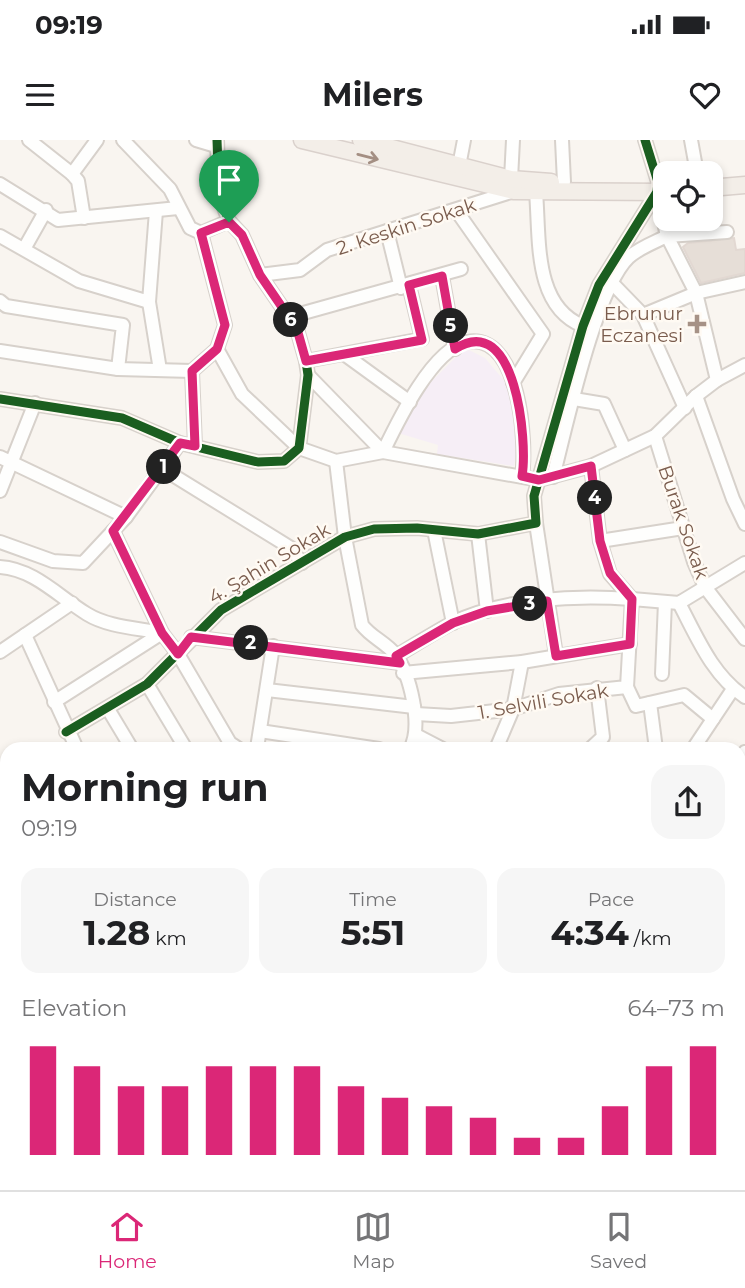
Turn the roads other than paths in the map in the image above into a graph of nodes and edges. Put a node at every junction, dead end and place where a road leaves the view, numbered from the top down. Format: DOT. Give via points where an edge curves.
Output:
graph roads {
  1 [pos="29,140"];
  2 [pos="97,140"];
  3 [pos="123,140"];
  4 [pos="197,140"];
  5 [pos="302,140"];
  6 [pos="361,140"];
  7 [pos="464,140"];
  8 [pos="513,140"];
  9 [pos="562,140"];
  10 [pos="645,140"];
  11 [pos="691,140"];
  12 [pos="216,143"];
  13 [pos="695,161"];
  14 [pos="653,164"];
  15 [pos="459,166"];
  16 [pos="72,174"];
  17 [pos="745,174"];
  18 [pos="723,176"];
  19 [pos="564,182"];
  20 [pos="0,184"];
  21 [pos="512,185"];
  22 [pos="745,185"];
  23 [pos="653,187"];
  24 [pos="653,187"];
  25 [pos="723,187"];
  26 [pos="536,192"];
  27 [pos="653,200"];
  28 [pos="178,208"];
  29 [pos="46,210"];
  30 [pos="456,210"];
  31 [pos="156,211"];
  32 [pos="84,218"];
  33 [pos="229,222"];
  34 [pos="387,231"];
  35 [pos="666,231"];
  36 [pos="727,232"];
  37 [pos="201,233"];
  38 [pos="0,236"];
  39 [pos="667,236"];
  40 [pos="24,248"];
  41 [pos="461,270"];
  42 [pos="260,275"];
  43 [pos="442,276"];
  44 [pos="745,282"];
  45 [pos="612,283"];
  46 [pos="405,287"];
  47 [pos="696,293"];
  48 [pos="0,301"];
  49 [pos="149,302"];
  50 [pos="643,315"];
  51 [pos="289,317"];
  52 [pos="583,327"];
  53 [pos="217,349"];
  54 [pos="455,349"];
  55 [pos="0,351"];
  56 [pos="344,354"];
  57 [pos="306,361"];
  58 [pos="745,365"];
  59 [pos="118,369"];
  60 [pos="159,370"];
  61 [pos="192,371"];
  62 [pos="308,375"];
  63 [pos="716,380"];
  64 [pos="513,383"];
  65 [pos="696,396"];
  66 [pos="0,399"];
  67 [pos="574,399"];
  68 [pos="410,402"];
  69 [pos="35,403"];
  70 [pos="685,408"];
  71 [pos="655,436"];
  72 [pos="180,443"];
  73 [pos="195,446"];
  74 [pos="299,448"];
  75 [pos="625,450"];
  76 [pos="383,452"];
  77 [pos="6,459"];
  78 [pos="336,461"];
  79 [pos="591,466"];
  80 [pos="163,469"];
  81 [pos="522,476"];
  82 [pos="553,477"];
  83 [pos="539,480"];
  84 [pos="0,491"];
  85 [pos="126,517"];
  86 [pos="536,523"];
  87 [pos="745,524"];
  88 [pos="683,528"];
  89 [pos="434,530"];
  90 [pos="113,531"];
  91 [pos="478,534"];
  92 [pos="345,537"];
  93 [pos="600,541"];
  94 [pos="0,542"];
  95 [pos="302,563"];
  96 [pos="745,563"];
  97 [pos="0,567"];
  98 [pos="705,587"];
  99 [pos="632,599"];
  100 [pos="547,601"];
  101 [pos="665,602"];
  102 [pos="72,603"];
  103 [pos="679,603"];
  104 [pos="487,611"];
  105 [pos="453,623"];
  106 [pos="742,630"];
  107 [pos="162,633"];
  108 [pos="25,635"];
  109 [pos="191,637"];
  110 [pos="630,644"];
  111 [pos="273,646"];
  112 [pos="0,652"];
  113 [pos="178,654"];
  114 [pos="556,656"];
  115 [pos="522,662"];
  116 [pos="400,664"];
  117 [pos="662,674"];
  118 [pos="147,684"];
  119 [pos="627,687"];
  120 [pos="597,688"];
  121 [pos="733,689"];
  122 [pos="267,690"];
  123 [pos="745,697"];
  124 [pos="54,702"];
  125 [pos="650,703"];
  126 [pos="108,709"];
  127 [pos="513,709"];
  128 [pos="415,711"];
  129 [pos="713,719"];
  130 [pos="260,731"];
  131 [pos="66,732"];
  132 [pos="416,735"];
  133 [pos="72,742"];
  134 [pos="128,742"];
  135 [pos="182,742"];
  136 [pos="229,742"];
  137 [pos="258,742"];
  138 [pos="333,742"];
  139 [pos="413,742"];
  140 [pos="430,742"];
  141 [pos="499,742"];
  142 [pos="598,742"];
  143 [pos="655,742"];
  144 [pos="698,742"];
  1 -- 16 [label="street"];
  2 -- 16 [label="street"];
  3 -- 28 [label="street" via="170,190"];
  4 -- 12 [label="street"];
  5 -- 21 [label="main road, one-way"];
  6 -- 15 [label="main road"];
  7 -- 15 [label="street"];
  8 -- 21 [label="street"];
  9 -- 19 [label="street"];
  10 -- 14 [label="street"];
  11 -- 13 [label="street"];
  12 -- 33 [label="street" via="219,194"];
  15 -- 21 [label="main road"];
  16 -- 32 [label="street" via="78,181"];
  17 -- 18 [label="main road"];
  19 -- 21 [label="main road"];
  19 -- 23 [label="main road"];
  20 -- 29 [label="street"];
  21 -- 26 [label="main road"];
  21 -- 30 [label="street, 2. Keskin Sokak"];
  22 -- 25 [label="main road"];
  24 -- 26 [label="main road"];
  26 -- 52 [label="street" via="544,276 551,300 566,320"];
  27 -- 52 [label="street" via="599,285"];
  28 -- 31 [label="street"];
  28 -- 37 [label="street" via="190,228"];
  29 -- 32 [label="street" via="58,220"];
  29 -- 40 [label="street"];
  30 -- 34 [label="street, 2. Keskin Sokak"];
  30 -- 64 [label="street" via="543,334"];
  31 -- 32 [label="street"];
  31 -- 49 [label="street"];
  33 -- 37 [label="street"];
  33 -- 42 [label="street" via="242,235"];
  34 -- 42 [label="street, 2. Keskin Sokak" via="327,250 300,270"];
  34 -- 46 [label="street"];
  35 -- 39 [label="street"];
  36 -- 39 [label="street"];
  37 -- 53 [label="street" via="225,325"];
  38 -- 40 [label="street"];
  39 -- 45 [label="street" via="629,257"];
  39 -- 47 [label="street"];
  40 -- 49 [label="street" via="79,281"];
  41 -- 43 [label="street"];
  42 -- 51 [label="street"];
  43 -- 46 [label="street"];
  43 -- 54 [label="street"];
  44 -- 47 [label="street"];
  45 -- 50 [label="street"];
  45 -- 67 [label="street"];
  46 -- 51 [label="street"];
  46 -- 56 [label="street" via="422,340"];
  47 -- 50 [label="street"];
  47 -- 63 [label="street"];
  48 -- 59 [label="street" via="6,306 123,325"];
  49 -- 60 [label="street"];
  50 -- 70 [label="street"];
  51 -- 57 [label="street"];
  52 -- 83 [label="street"];
  53 -- 61 [label="street"];
  53 -- 74 [label="street" via="242,394"];
  54 -- 64 [label="street" via="465,342 480,342 506,363"];
  54 -- 68 [label="street" via="428,375"];
  55 -- 59 [label="street"];
  56 -- 57 [label="street"];
  56 -- 68 [label="street"];
  57 -- 62 [label="street"];
  58 -- 63 [label="street"];
  59 -- 60 [label="street"];
  60 -- 61 [label="street"];
  61 -- 73 [label="street"];
  62 -- 74 [label="street"];
  62 -- 76 [label="street"];
  63 -- 65 [label="street"];
  64 -- 81 [label="street" via="525,457"];
  65 -- 70 [label="street"];
  65 -- 87 [label="street"];
  66 -- 69 [label="street"];
  67 -- 75 [label="street" via="604,404"];
  67 -- 82 [label="street"];
  68 -- 76 [label="street"];
  69 -- 72 [label="street" via="122,418"];
  69 -- 77 [label="street"];
  70 -- 71 [label="street"];
  71 -- 75 [label="street"];
  71 -- 88 [label="street, Burak Sokak"];
  72 -- 73 [label="street"];
  72 -- 80 [label="street"];
  73 -- 74 [label="street" via="258,462 284,461"];
  74 -- 78 [label="street"];
  75 -- 79 [label="street"];
  76 -- 78 [label="street"];
  76 -- 81 [label="street"];
  77 -- 84 [label="street"];
  77 -- 85 [label="street"];
  78 -- 92 [label="street"];
  79 -- 82 [label="street"];
  79 -- 93 [label="street"];
  80 -- 85 [label="street"];
  80 -- 95 [label="street" via="291,548"];
  81 -- 83 [label="street"];
  82 -- 83 [label="street"];
  83 -- 86 [label="street" via="534,496"];
  85 -- 90 [label="street"];
  86 -- 91 [label="street, 4. Şahin Sokak"];
  86 -- 100 [label="street"];
  88 -- 93 [label="street"];
  88 -- 98 [label="street, Burak Sokak"];
  89 -- 91 [label="street, 4. Şahin Sokak"];
  89 -- 92 [label="street, 4. Şahin Sokak" via="374,529"];
  89 -- 105 [label="street"];
  90 -- 94 [label="street" via="83,563 53,561"];
  90 -- 107 [label="street"];
  91 -- 104 [label="street"];
  92 -- 95 [label="street, 4. Şahin Sokak"];
  92 -- 116 [label="street" via="362,625"];
  93 -- 99 [label="street" via="610,573"];
  95 -- 109 [label="street, 4. Şahin Sokak" via="221,610"];
  96 -- 98 [label="street"];
  97 -- 102 [label="street" via="38,579"];
  98 -- 103 [label="street"];
  98 -- 106 [label="street, Burak Sokak"];
  99 -- 100 [label="street"];
  99 -- 101 [label="street"];
  99 -- 110 [label="street, 1. Selvili Sokak"];
  100 -- 104 [label="street"];
  100 -- 114 [label="street"];
  101 -- 103 [label="street"];
  101 -- 117 [label="street"];
  102 -- 107 [label="street" via="108,623"];
  102 -- 108 [label="street"];
  103 -- 121 [label="street" via="710,662"];
  104 -- 105 [label="street"];
  105 -- 116 [label="street"];
  107 -- 113 [label="street"];
  107 -- 124 [label="street"];
  108 -- 112 [label="street"];
  108 -- 124 [label="street"];
  109 -- 111 [label="street"];
  109 -- 113 [label="street, 4. Şahin Sokak"];
  110 -- 114 [label="street"];
  110 -- 119 [label="street, 1. Selvili Sokak"];
  111 -- 116 [label="street"];
  111 -- 122 [label="street"];
  113 -- 118 [label="street, 4. Şahin Sokak"];
  113 -- 136 [label="street"];
  114 -- 115 [label="street"];
  115 -- 116 [label="street"];
  115 -- 127 [label="street"];
  116 -- 128 [label="street"];
  118 -- 126 [label="street, 4. Şahin Sokak"];
  118 -- 135 [label="street"];
  119 -- 120 [label="street, 1. Selvili Sokak"];
  119 -- 125 [label="street, 1. Selvili Sokak" via="636,706"];
  120 -- 127 [label="street, 1. Selvili Sokak"];
  120 -- 142 [label="street" via="603,737"];
  121 -- 123 [label="street"];
  121 -- 129 [label="street"];
  122 -- 128 [label="street, 1. Selvili Sokak"];
  122 -- 130 [label="street"];
  124 -- 131 [label="street"];
  125 -- 129 [label="street" via="684,695"];
  125 -- 143 [label="street"];
  126 -- 131 [label="street, 4. Şahin Sokak"];
  126 -- 134 [label="street"];
  127 -- 128 [label="street, 1. Selvili Sokak" via="451,716"];
  127 -- 141 [label="street"];
  128 -- 132 [label="street"];
  129 -- 144 [label="street"];
  130 -- 137 [label="street"];
  130 -- 138 [label="street"];
  131 -- 133 [label="street"];
  132 -- 139 [label="street"];
  132 -- 140 [label="street"];
}
